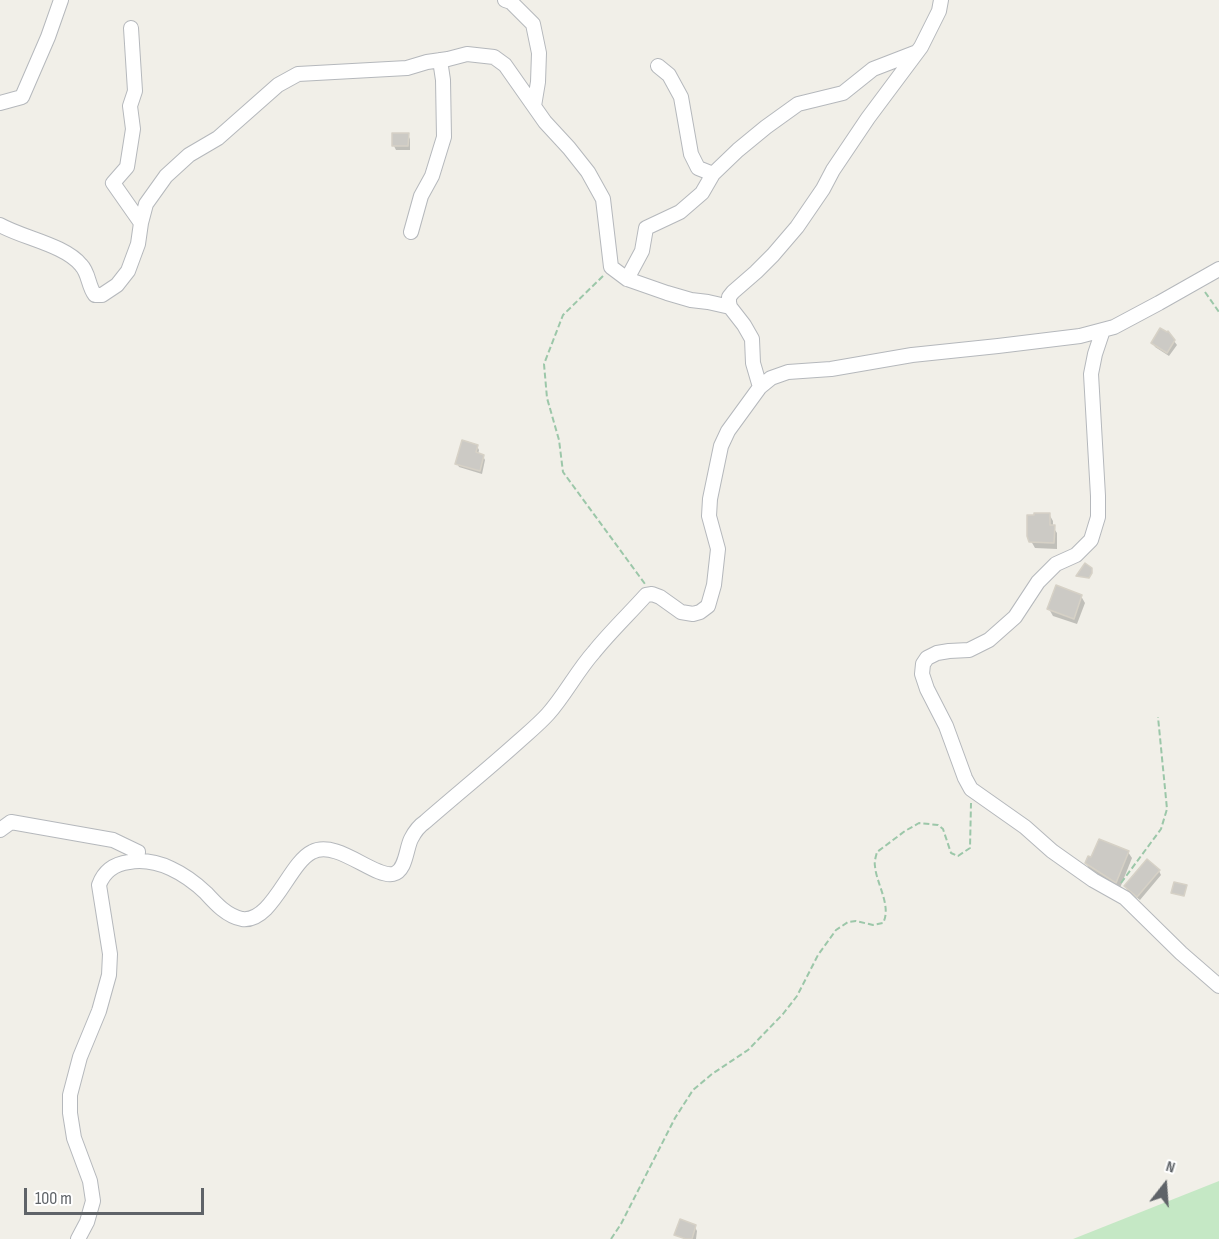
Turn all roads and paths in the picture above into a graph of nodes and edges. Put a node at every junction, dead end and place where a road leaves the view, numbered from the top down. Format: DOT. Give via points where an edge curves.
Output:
graph roads {
  1 [pos="61,0"];
  2 [pos="505,0"];
  3 [pos="941,0"];
  4 [pos="131,28"];
  5 [pos="918,52"];
  6 [pos="440,60"];
  7 [pos="658,66"];
  8 [pos="0,103"];
  9 [pos="534,106"];
  10 [pos="713,174"];
  11 [pos="141,223"];
  12 [pos="0,225"];
  13 [pos="411,232"];
  14 [pos="611,267"];
  15 [pos="1219,269"];
  16 [pos="627,279"];
  17 [pos="1197,282"];
  18 [pos="730,308"];
  19 [pos="1219,312"];
  20 [pos="1103,330"];
  21 [pos="760,387"];
  22 [pos="652,594"];
  23 [pos="1158,717"];
  24 [pos="971,789"];
  25 [pos="0,830"];
  26 [pos="137,860"];
  27 [pos="1114,892"];
  28 [pos="1219,986"];
  29 [pos="78,1239"];
  30 [pos="611,1239"];
  1 -- 8 [label="street" via="22,97"];
  2 -- 9 [label="street" via="534,24 539,53"];
  3 -- 5 [label="street"];
  4 -- 11 [label="street" via="133,129 127,167 113,183"];
  5 -- 10 [label="street" via="873,69 843,93 798,104"];
  5 -- 18 [label="street" via="856,136 797,227 732,292"];
  6 -- 9 [label="street" via="466,54 494,57 505,65"];
  6 -- 11 [label="street" via="407,68 298,74 278,85 218,138 189,155 166,176 146,204"];
  6 -- 13 [label="street" via="444,137"];
  7 -- 10 [label="street" via="669,75 681,97 691,154 699,168"];
  9 -- 14 [label="street" via="581,164 603,199"];
  10 -- 16 [label="street" via="702,193 680,212 646,228 642,251"];
  11 -- 12 [label="street" via="128,272 102,295 91,290 83,266 72,256"];
  14 -- 16 [label="street"];
  14 -- 22 [label="path" via="562,315 544,364 547,398 560,440 563,472"];
  15 -- 17 [label="street"];
  16 -- 18 [label="street"];
  17 -- 19 [label="path"];
  17 -- 20 [label="street"];
  18 -- 21 [label="street" via="752,339"];
  20 -- 21 [label="street" via="788,372"];
  20 -- 24 [label="street" via="1091,374 1098,496 1098,517 1091,540 1076,555 1056,564 1038,582 1015,617 989,640 969,650 937,653 923,664 927,688"];
  21 -- 22 [label="street" via="721,446 710,500 709,516 718,549 708,606 693,614 681,612"];
  22 -- 26 [label="street" via="646,595 593,652 548,714 419,826 396,874 381,872 344,854 310,852 268,906 255,917 244,919 223,910 177,870"];
  23 -- 27 [label="path" via="1167,809 1161,829"];
  24 -- 27 [label="street"];
  24 -- 30 [label="path" via="970,848 958,856 951,853 938,825 920,823 877,852 874,865 886,919 873,925 848,922 836,930 783,1014 748,1050 693,1090"];
  25 -- 26 [label="street" via="11,822 112,840 138,852"];
  26 -- 29 [label="street" via="109,869 99,885 110,954 109,975 70,1095 74,1138 93,1201"];
  27 -- 28 [label="street"];
}
